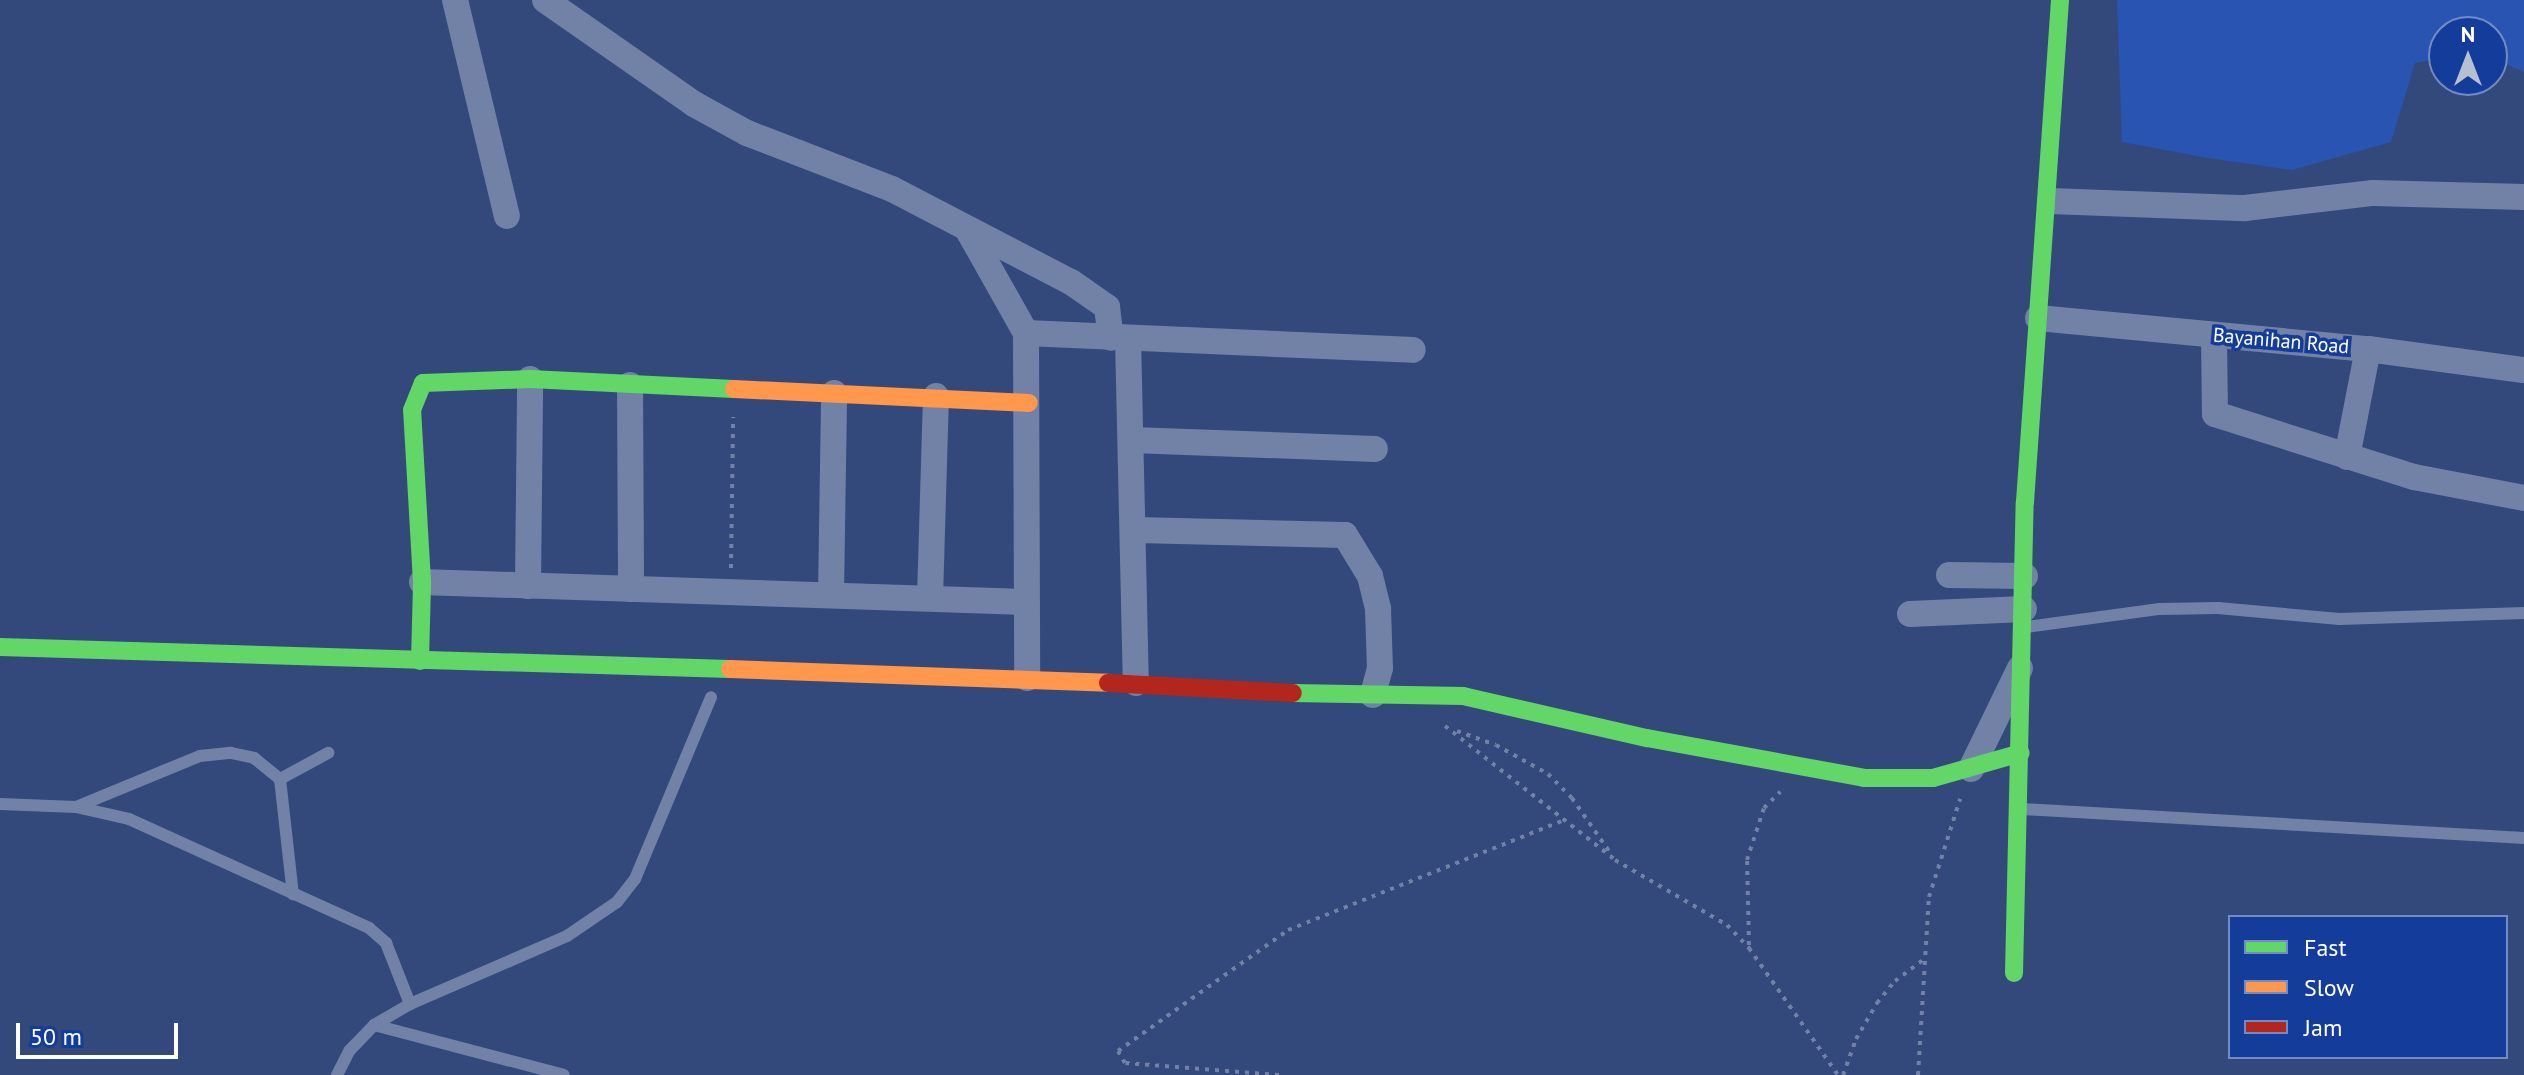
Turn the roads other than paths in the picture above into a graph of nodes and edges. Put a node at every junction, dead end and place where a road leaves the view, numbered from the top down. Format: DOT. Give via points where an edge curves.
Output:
graph roads {
  1 [pos="455,0"];
  2 [pos="545,0"];
  3 [pos="2060,0"];
  4 [pos="2524,197"];
  5 [pos="2050,201"];
  6 [pos="507,216"];
  7 [pos="969,232"];
  8 [pos="2038,318"];
  9 [pos="1026,333"];
  10 [pos="2214,336"];
  11 [pos="1120,338"];
  12 [pos="2368,349"];
  13 [pos="1413,350"];
  14 [pos="2524,370"];
  15 [pos="530,379"];
  16 [pos="630,385"];
  17 [pos="834,393"];
  18 [pos="936,396"];
  19 [pos="1029,403"];
  20 [pos="1132,440"];
  21 [pos="1375,449"];
  22 [pos="2347,457"];
  23 [pos="2524,498"];
  24 [pos="1136,530"];
  25 [pos="1949,575"];
  26 [pos="2025,576"];
  27 [pos="422,582"];
  28 [pos="528,586"];
  29 [pos="631,589"];
  30 [pos="831,594"];
  31 [pos="930,598"];
  32 [pos="1027,602"];
  33 [pos="2524,613"];
  34 [pos="1910,614"];
  35 [pos="2023,618"];
  36 [pos="0,647"];
  37 [pos="420,661"];
  38 [pos="2024,662"];
  39 [pos="1027,678"];
  40 [pos="1136,683"];
  41 [pos="1373,695"];
  42 [pos="711,697"];
  43 [pos="328,753"];
  44 [pos="2021,753"];
  45 [pos="1971,769"];
  46 [pos="280,779"];
  47 [pos="0,804"];
  48 [pos="76,807"];
  49 [pos="2020,809"];
  50 [pos="2524,838"];
  51 [pos="293,894"];
  52 [pos="2014,973"];
  53 [pos="410,1004"];
  54 [pos="374,1025"];
  55 [pos="337,1075"];
  56 [pos="564,1075"];
  1 -- 6 [label="street"];
  2 -- 7 [label="street" via="720,118 892,189"];
  3 -- 5 [label="street"];
  4 -- 5 [label="street" via="2373,193 2245,208"];
  5 -- 8 [label="street"];
  7 -- 9 [label="street"];
  7 -- 11 [label="street" via="1102,301"];
  8 -- 10 [label="street, Bayanihan Road"];
  8 -- 26 [label="street"];
  9 -- 11 [label="street"];
  9 -- 19 [label="street"];
  10 -- 12 [label="street, Bayanihan Road"];
  10 -- 22 [label="street" via="2215,414"];
  11 -- 13 [label="street"];
  11 -- 20 [label="street"];
  12 -- 14 [label="street, Bayanihan Road"];
  12 -- 22 [label="street"];
  15 -- 16 [label="street"];
  15 -- 27 [label="street" via="443,380 423,383 416,390 412,410"];
  15 -- 28 [label="street"];
  16 -- 17 [label="street"];
  16 -- 29 [label="street"];
  17 -- 18 [label="street"];
  17 -- 30 [label="street"];
  18 -- 19 [label="street"];
  18 -- 31 [label="street"];
  19 -- 32 [label="street"];
  20 -- 21 [label="street"];
  20 -- 24 [label="street"];
  22 -- 23 [label="street" via="2444,485"];
  24 -- 40 [label="street"];
  24 -- 41 [label="street" via="1345,535 1370,576 1378,609 1381,650"];
  25 -- 26 [label="street"];
  26 -- 35 [label="street"];
  27 -- 28 [label="street"];
  27 -- 37 [label="street"];
  28 -- 29 [label="street"];
  29 -- 30 [label="street"];
  30 -- 31 [label="street"];
  31 -- 32 [label="street"];
  32 -- 39 [label="street"];
  33 -- 35 [label="lane" via="2340,619 2218,608"];
  34 -- 35 [label="street"];
  35 -- 38 [label="street"];
  36 -- 37 [label="street"];
  37 -- 39 [label="street"];
  38 -- 44 [label="street"];
  38 -- 45 [label="street" via="2001,697"];
  39 -- 40 [label="street"];
  40 -- 41 [label="street"];
  41 -- 45 [label="street" via="1436,694 1496,701 1816,771 1899,780"];
  42 -- 53 [label="lane" via="635,879 617,902 567,936"];
  43 -- 46 [label="lane"];
  44 -- 45 [label="street"];
  44 -- 49 [label="street"];
  46 -- 48 [label="lane" via="254,758 231,753 200,756"];
  46 -- 51 [label="lane"];
  47 -- 48 [label="lane"];
  48 -- 51 [label="lane" via="129,819"];
  49 -- 50 [label="lane"];
  49 -- 52 [label="street"];
  51 -- 53 [label="lane" via="379,934"];
  53 -- 54 [label="lane"];
  54 -- 55 [label="lane" via="350,1050"];
  54 -- 56 [label="lane"];
}
